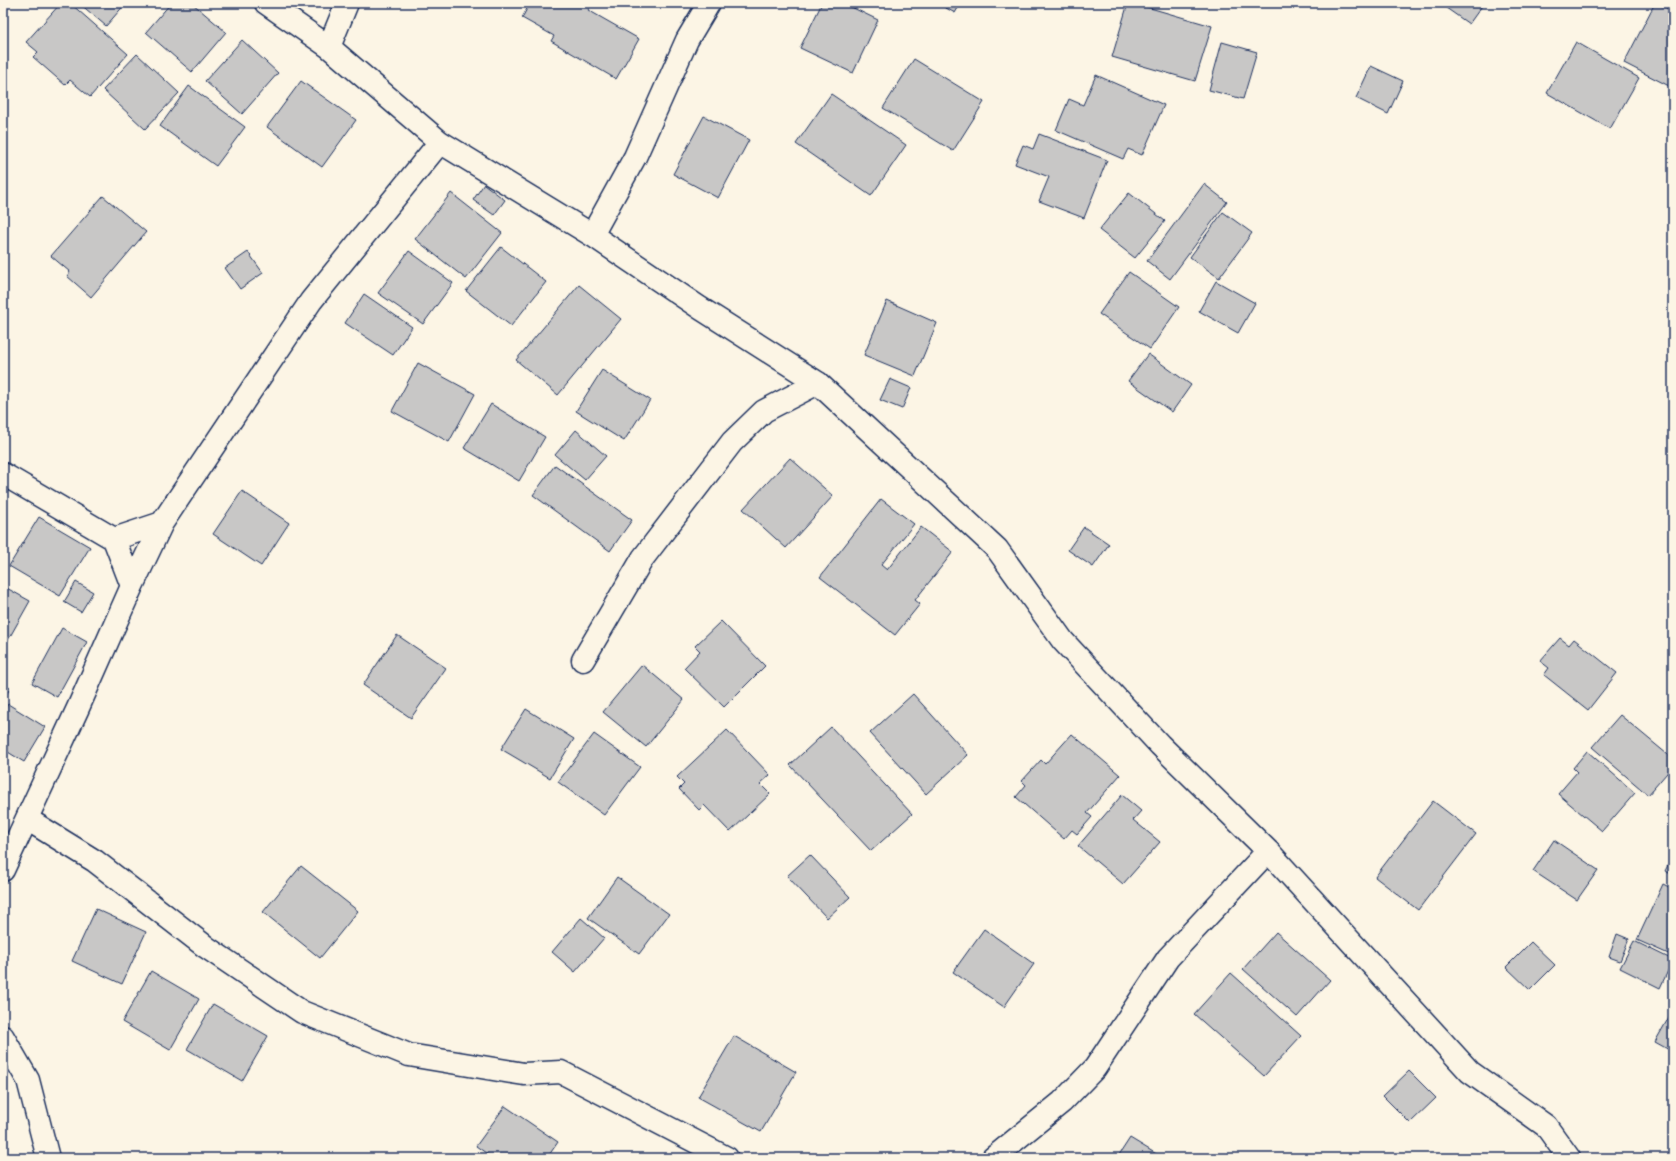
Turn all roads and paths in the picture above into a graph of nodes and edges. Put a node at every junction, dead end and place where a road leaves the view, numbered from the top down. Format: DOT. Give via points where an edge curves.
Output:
graph roads {
  1 [pos="266,3"];
  2 [pos="347,3"];
  3 [pos="709,3"];
  4 [pos="329,47"];
  5 [pos="440,142"];
  6 [pos="592,234"];
  7 [pos="818,382"];
  8 [pos="3,474"];
  9 [pos="162,523"];
  10 [pos="114,539"];
  11 [pos="132,586"];
  12 [pos="583,660"];
  13 [pos="27,819"];
  14 [pos="1268,851"];
  15 [pos="3,870"];
  16 [pos="3,1037"];
  17 [pos="48,1158"];
  18 [pos="727,1158"];
  19 [pos="993,1158"];
  20 [pos="1569,1158"];
  1 -- 4 [label="street"];
  2 -- 4 [label="street"];
  3 -- 6 [label="street" via="687,40 635,157"];
  4 -- 5 [label="street"];
  5 -- 6 [label="street"];
  5 -- 9 [label="street" via="311,301"];
  6 -- 7 [label="street" via="700,308"];
  7 -- 12 [label="street" via="764,411 732,442 643,558"];
  7 -- 14 [label="street" via="997,549 1064,641 1160,745"];
  8 -- 10 [label="street"];
  9 -- 10 [label="street"];
  9 -- 11 [label="street"];
  10 -- 11 [label="street"];
  11 -- 13 [label="street"];
  13 -- 15 [label="street"];
  13 -- 18 [label="street" via="95,861 206,947 302,1012 409,1055 524,1074 560,1072"];
  14 -- 19 [label="street" via="1168,958 1095,1068 1062,1102"];
  14 -- 20 [label="street" via="1470,1072 1546,1126"];
  16 -- 17 [label="street" via="28,1080"];
}
